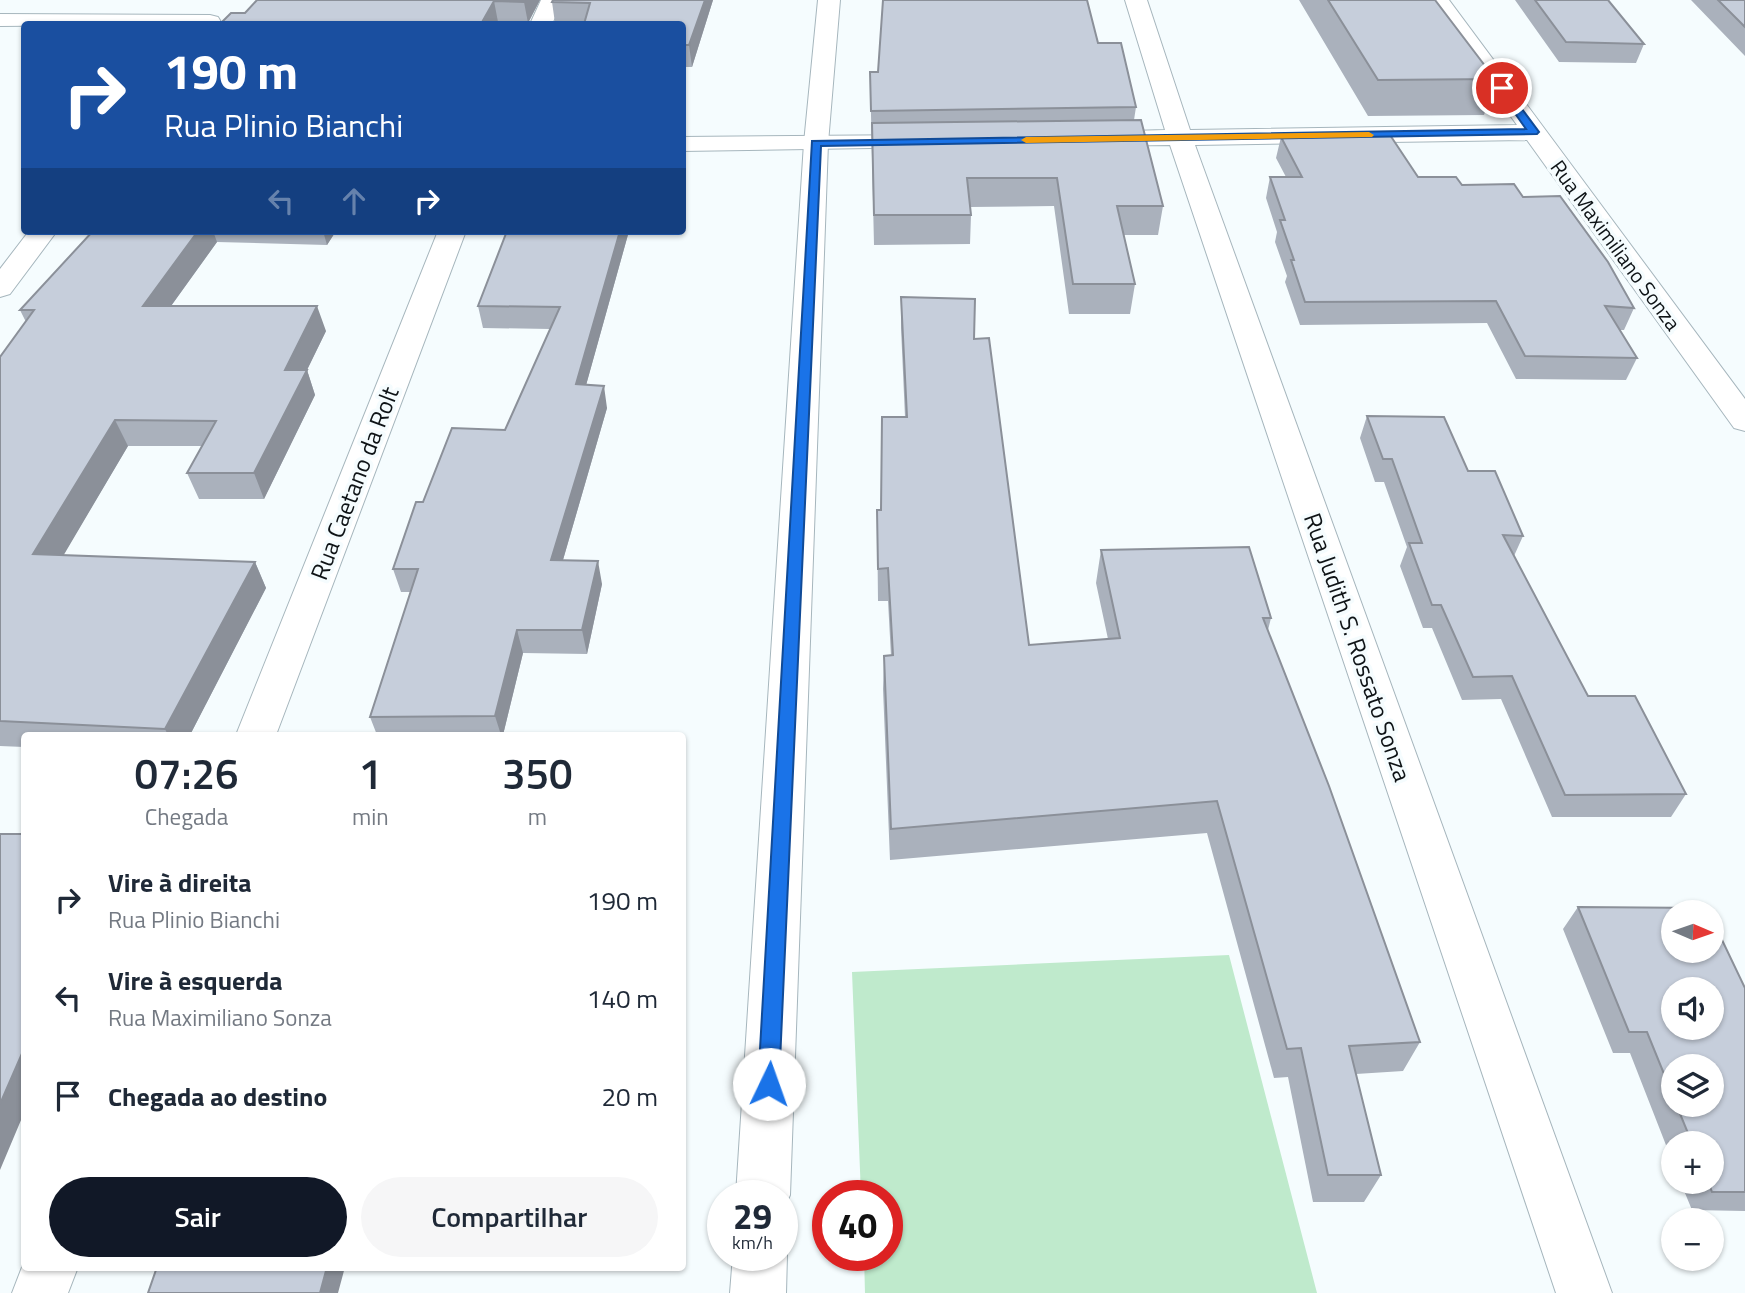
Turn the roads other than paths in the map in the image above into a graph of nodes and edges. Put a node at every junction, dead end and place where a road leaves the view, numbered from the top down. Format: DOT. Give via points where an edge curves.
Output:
graph roads {
  1 [pos="552,0"];
  2 [pos="829,0"];
  3 [pos="1136,0"];
  4 [pos="1438,0"];
  5 [pos="213,18"];
  6 [pos="0,20"];
  7 [pos="542,21"];
  8 [pos="1534,132"];
  9 [pos="1180,138"];
  10 [pos="1068,140"];
  11 [pos="942,141"];
  12 [pos="816,143"];
  13 [pos="686,144"];
  14 [pos="40,235"];
  15 [pos="450,235"];
  16 [pos="0,288"];
  17 [pos="1745,421"];
  18 [pos="257,732"];
  19 [pos="764,1180"];
  20 [pos="48,1271"];
  21 [pos="759,1271"];
  22 [pos="40,1293"];
  23 [pos="758,1293"];
  24 [pos="1584,1293"];
  1 -- 7 [label="street"];
  2 -- 12 [label="street"];
  3 -- 9 [label="street, Rua Judith S. Rossato Sonza"];
  4 -- 8 [label="street, Rua Maximiliano Sonza"];
  5 -- 6 [label="street"];
  8 -- 9 [label="street"];
  8 -- 17 [label="street, Rua Maximiliano Sonza"];
  9 -- 10 [label="street"];
  9 -- 24 [label="street, Rua Judith S. Rossato Sonza"];
  11 -- 12 [label="street"];
  12 -- 13 [label="street"];
  12 -- 19 [label="street"];
  14 -- 16 [label="street"];
  15 -- 18 [label="street, Rua Caetano da Rolt"];
  20 -- 22 [label="street"];
  21 -- 23 [label="street"];
}
